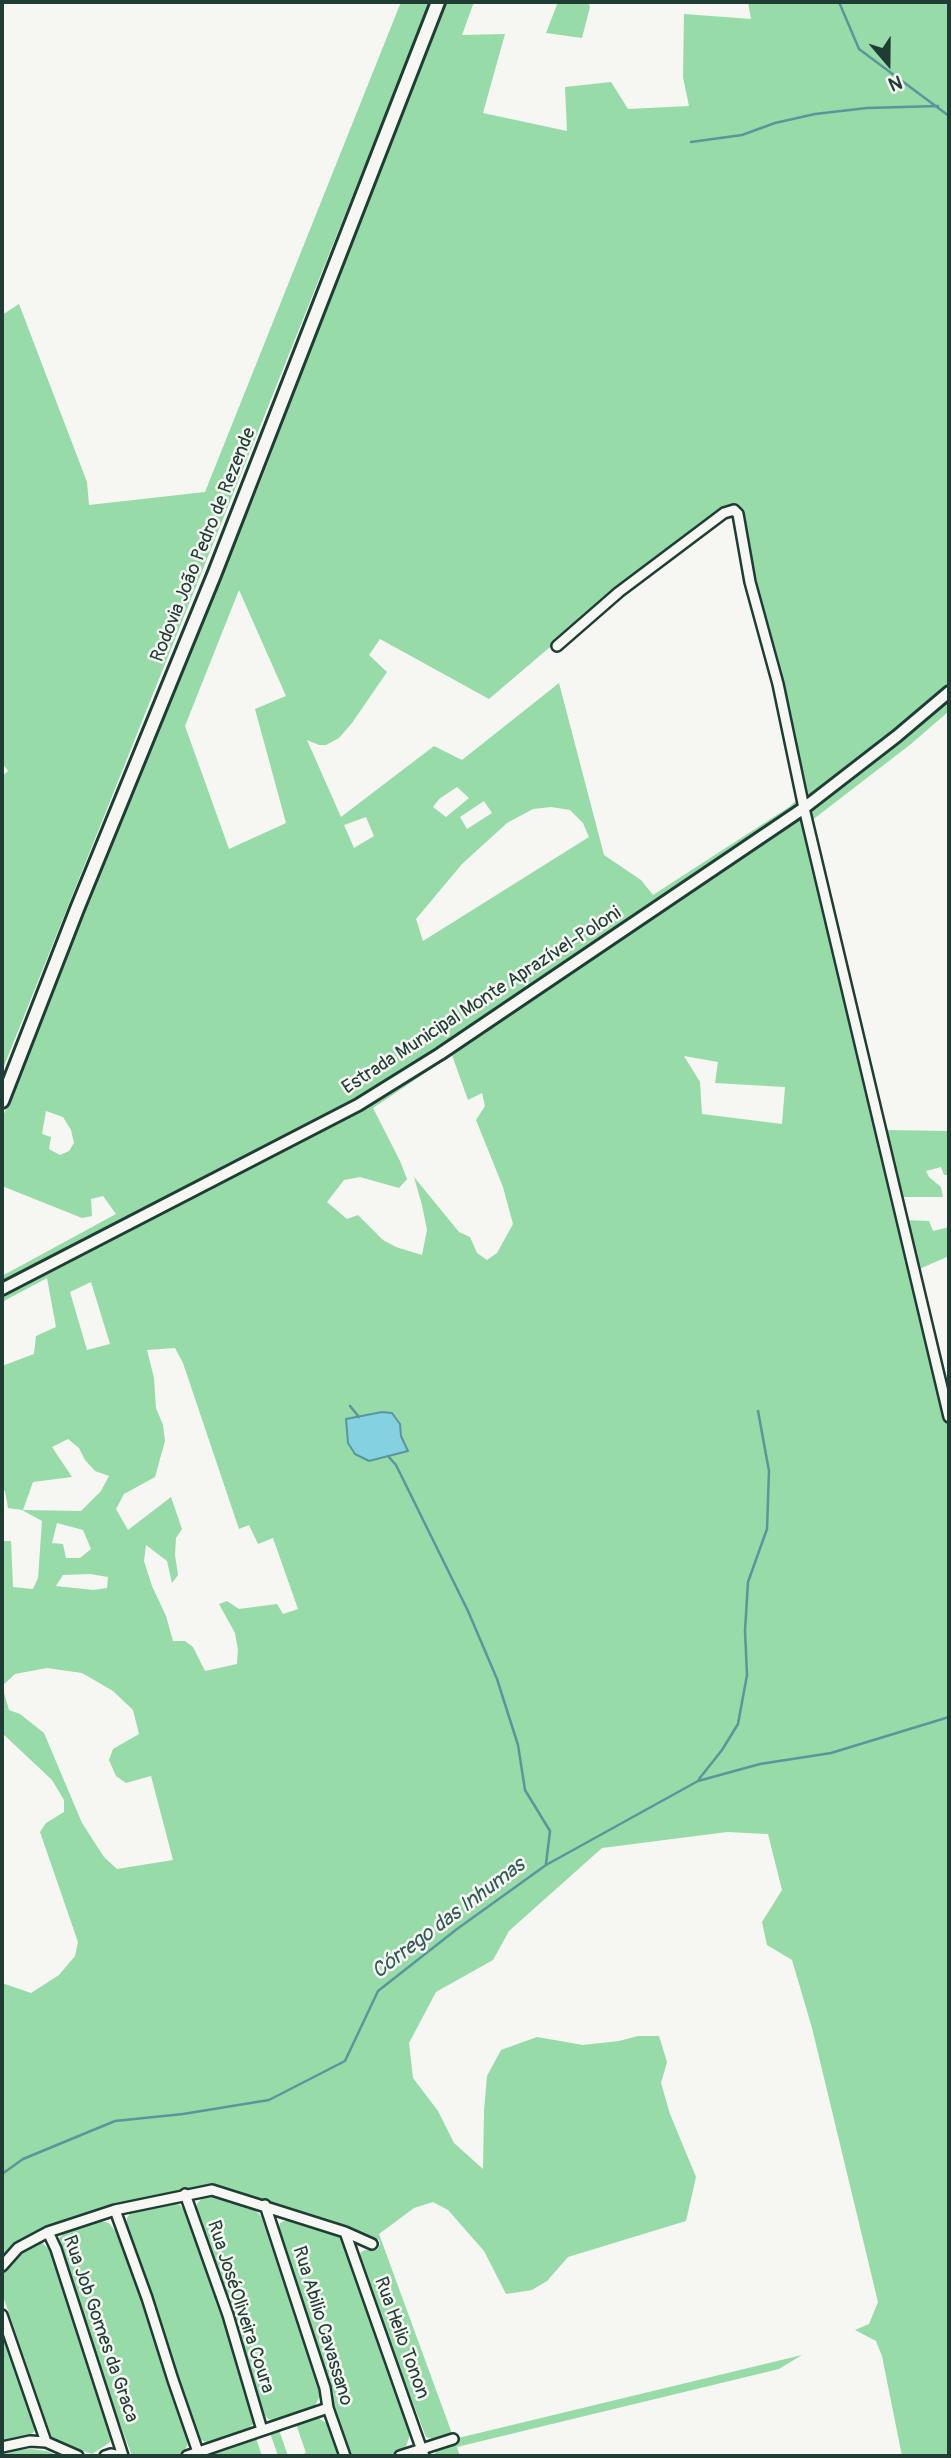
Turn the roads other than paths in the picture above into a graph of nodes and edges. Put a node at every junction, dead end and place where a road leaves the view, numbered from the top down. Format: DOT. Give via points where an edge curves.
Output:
graph roads {
  1 [pos="438,2"];
  2 [pos="558,646"];
  3 [pos="949,692"];
  4 [pos="804,808"];
  5 [pos="2,1101"];
  6 [pos="2,1289"];
  7 [pos="949,1417"];
  8 [pos="185,2194"];
  9 [pos="265,2205"];
  10 [pos="115,2210"];
  11 [pos="48,2232"];
  12 [pos="345,2232"];
  13 [pos="372,2244"];
  14 [pos="2,2266"];
  15 [pos="2,2315"];
  16 [pos="328,2408"];
  17 [pos="262,2430"];
  18 [pos="453,2439"];
  19 [pos="46,2442"];
  20 [pos="2,2447"];
  21 [pos="198,2452"];
  22 [pos="423,2453"];
  23 [pos="78,2456"];
  24 [pos="105,2456"];
  25 [pos="120,2456"];
  26 [pos="187,2456"];
  27 [pos="345,2456"];
  28 [pos="400,2456"];
  1 -- 5 [label="main road, Rodovia João Pedro de Rezende"];
  2 -- 4 [label="street" via="619,592 724,513 736,512"];
  3 -- 4 [label="street, Estrada Municipal Monte Aprazível-Poloni"];
  4 -- 6 [label="street, Estrada Municipal Monte Aprazível-Poloni" via="358,1105"];
  4 -- 7 [label="street"];
  8 -- 9 [label="street" via="212,2190"];
  8 -- 10 [label="street"];
  8 -- 17 [label="street, Rua JoséOliveira Coura"];
  9 -- 12 [label="street"];
  9 -- 16 [label="street, Rua Abilio Cavassano"];
  10 -- 11 [label="street"];
  10 -- 21 [label="street"];
  11 -- 14 [label="street" via="18,2248"];
  11 -- 25 [label="street, Rua Job Gomes da Graca" via="119,2438"];
  12 -- 13 [label="street"];
  12 -- 22 [label="street, Rua Helio Tonon"];
  15 -- 19 [label="street"];
  16 -- 17 [label="street"];
  16 -- 27 [label="street, Rua Abilio Cavassano"];
  17 -- 21 [label="street"];
  18 -- 22 [label="street"];
  19 -- 20 [label="street"];
  19 -- 23 [label="street"];
  21 -- 26 [label="street"];
  22 -- 28 [label="street"];
  24 -- 25 [label="street"];
}
